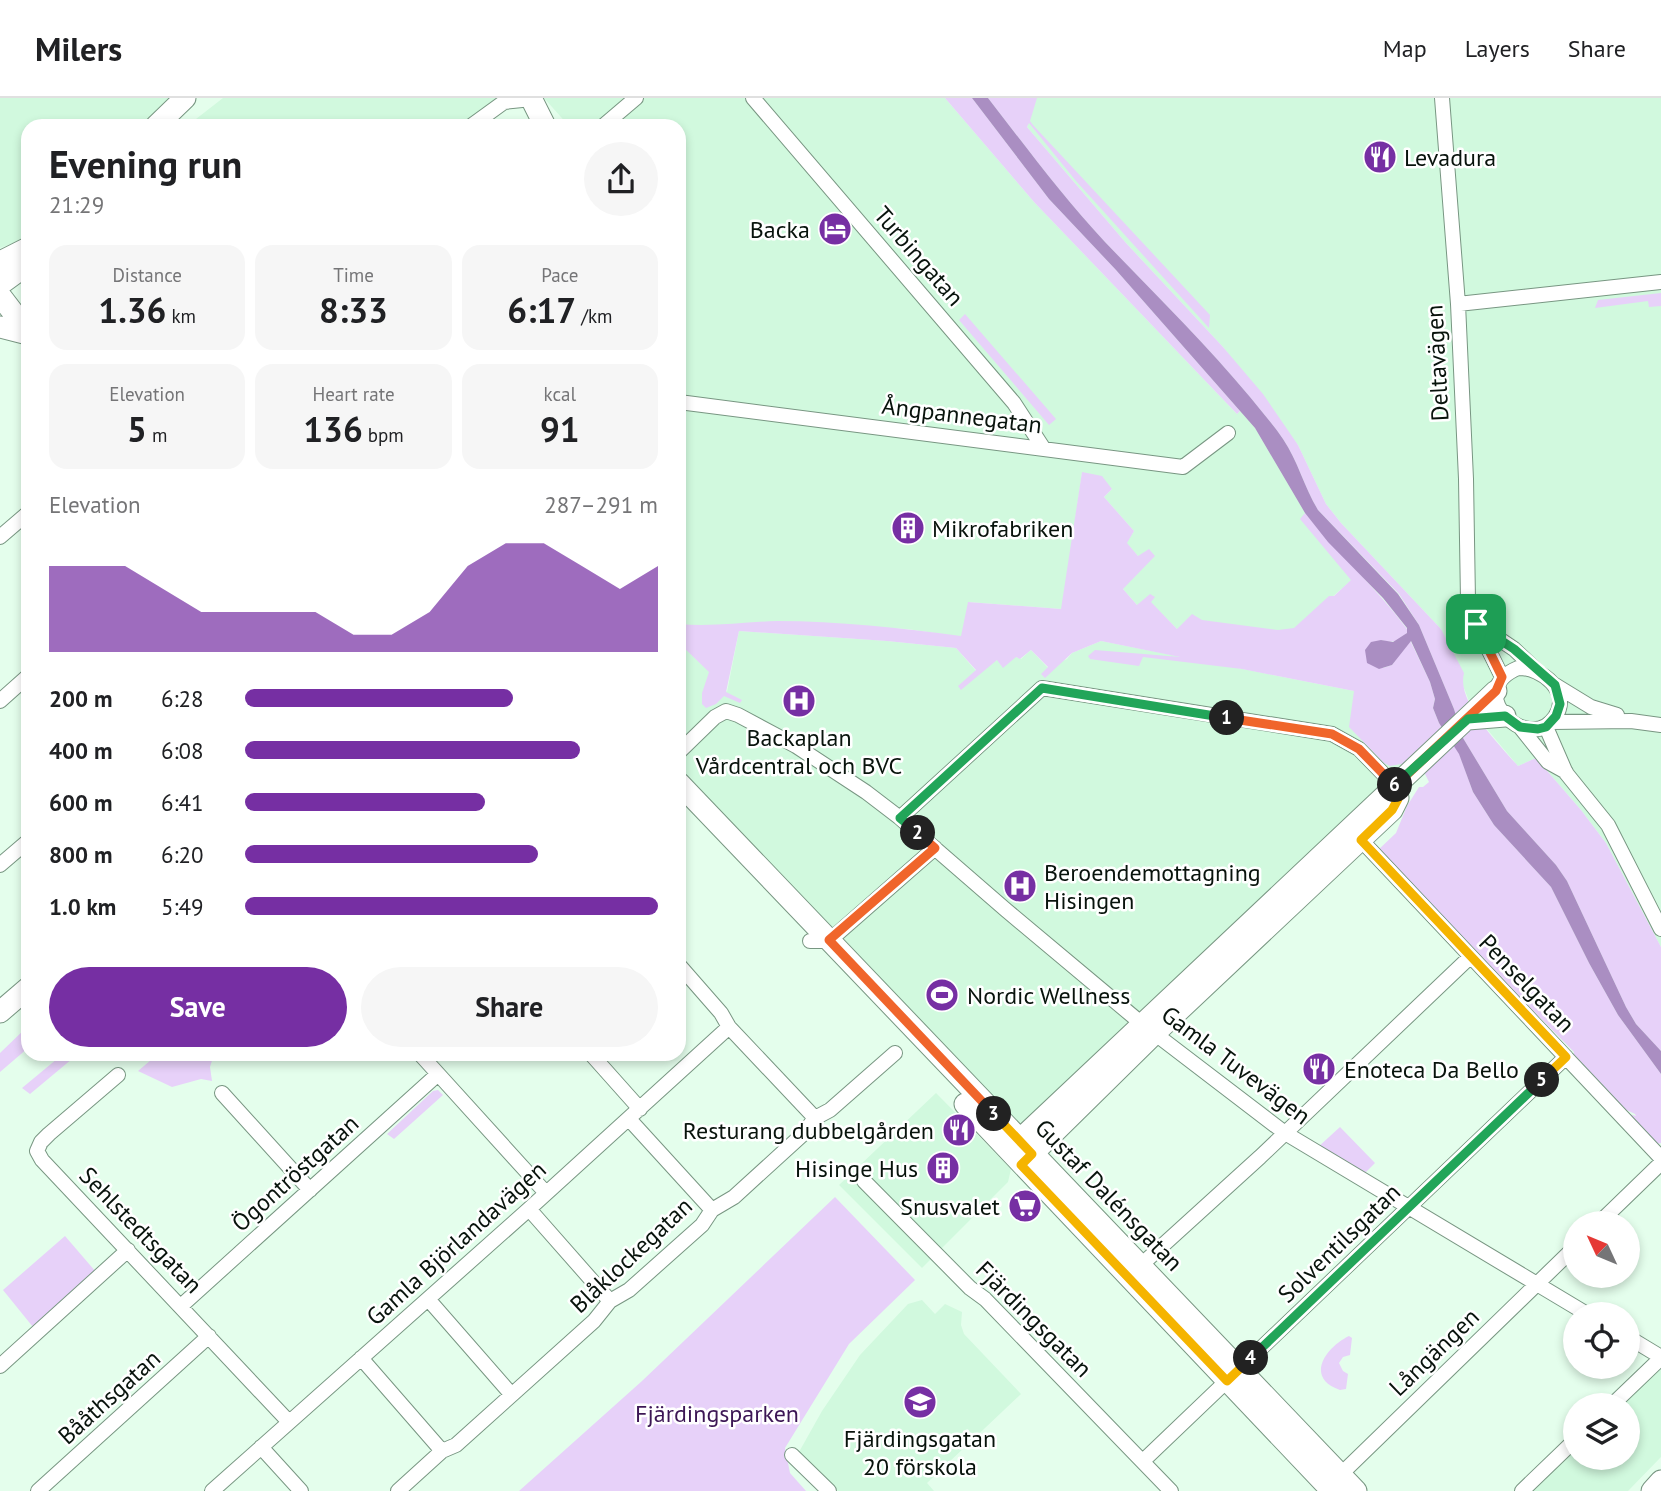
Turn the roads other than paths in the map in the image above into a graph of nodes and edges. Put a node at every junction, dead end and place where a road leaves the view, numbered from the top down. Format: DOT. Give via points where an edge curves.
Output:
graph roads {
  1 [pos="185,98"];
  2 [pos="636,98"];
  3 [pos="753,98"];
  4 [pos="1442,98"];
  5 [pos="531,99"];
  6 [pos="163,119"];
  7 [pos="481,119"];
  8 [pos="541,119"];
  9 [pos="611,119"];
  10 [pos="21,258"];
  11 [pos="21,269"];
  12 [pos="1661,282"];
  13 [pos="1,285"];
  14 [pos="1458,304"];
  15 [pos="21,321"];
  16 [pos="0,327"];
  17 [pos="21,332"];
  18 [pos="686,403"];
  19 [pos="1228,433"];
  20 [pos="1044,449"];
  21 [pos="21,517"];
  22 [pos="3,529"];
  23 [pos="1476,624"];
  24 [pos="1536,670"];
  25 [pos="21,682"];
  26 [pos="1499,684"];
  27 [pos="1555,685"];
  28 [pos="0,701"];
  29 [pos="1468,719"];
  30 [pos="1631,721"];
  31 [pos="1513,722"];
  32 [pos="1549,724"];
  33 [pos="1661,725"];
  34 [pos="686,745"];
  35 [pos="1566,772"];
  36 [pos="1395,786"];
  37 [pos="686,791"];
  38 [pos="686,809"];
  39 [pos="900,818"];
  40 [pos="1358,832"];
  41 [pos="21,847"];
  42 [pos="935,848"];
  43 [pos="0,865"];
  44 [pos="1661,929"];
  45 [pos="819,941"];
  46 [pos="1470,957"];
  47 [pos="686,973"];
  48 [pos="21,994"];
  49 [pos="0,1012"];
  50 [pos="729,1027"];
  51 [pos="1148,1028"];
  52 [pos="895,1053"];
  53 [pos="1566,1057"];
  54 [pos="426,1061"];
  55 [pos="596,1061"];
  56 [pos="438,1074"];
  57 [pos="118,1075"];
  58 [pos="222,1093"];
  59 [pos="635,1114"];
  60 [pos="815,1118"];
  61 [pos="1285,1133"];
  62 [pos="1020,1152"];
  63 [pos="1661,1158"];
  64 [pos="1661,1163"];
  65 [pos="864,1181"];
  66 [pos="310,1190"];
  67 [pos="546,1193"];
  68 [pos="1409,1207"];
  69 [pos="529,1209"];
  70 [pos="712,1210"];
  71 [pos="1611,1211"];
  72 [pos="128,1250"];
  73 [pos="1563,1258"];
  74 [pos="1140,1266"];
  75 [pos="1536,1284"];
  76 [pos="428,1299"];
  77 [pos="610,1301"];
  78 [pos="1567,1302"];
  79 [pos="181,1306"];
  80 [pos="209,1336"];
  81 [pos="1640,1345"];
  82 [pos="1661,1358"];
  83 [pos="361,1359"];
  84 [pos="0,1366"];
  85 [pos="1233,1376"];
  86 [pos="1625,1393"];
  87 [pos="511,1394"];
  88 [pos="289,1422"];
  89 [pos="261,1447"];
  90 [pos="442,1451"];
  91 [pos="1563,1452"];
  92 [pos="792,1455"];
  93 [pos="1143,1461"];
  94 [pos="1661,1481"];
  95 [pos="1331,1486"];
  96 [pos="38,1491"];
  97 [pos="212,1491"];
  98 [pos="302,1491"];
  99 [pos="398,1491"];
  100 [pos="829,1491"];
  101 [pos="1171,1491"];
  102 [pos="1356,1491"];
  103 [pos="1522,1491"];
  104 [pos="1652,1491"];
  1 -- 6 [label="street"];
  2 -- 9 [label="street"];
  3 -- 20 [label="street, Turbingatan" via="1014,403"];
  4 -- 14 [label="street, Deltavägen"];
  5 -- 7 [label="street" via="504,102"];
  5 -- 8 [label="street"];
  10 -- 13 [label="street"];
  11 -- 13 [label="street"];
  12 -- 14 [label="street"];
  13 -- 15 [label="street"];
  14 -- 23 [label="street, Deltavägen" via="1468,600"];
  16 -- 17 [label="street"];
  18 -- 20 [label="street, Ångpannegatan"];
  19 -- 20 [label="street, Ångpannegatan" via="1183,467"];
  21 -- 22 [label="street"];
  23 -- 24 [label="street"];
  23 -- 26 [label="street, Deltavägen"];
  24 -- 26 [label="street" via="1518,668"];
  24 -- 27 [label="street"];
  25 -- 28 [label="street"];
  26 -- 29 [label="street"];
  26 -- 31 [label="street" via="1498,703"];
  27 -- 30 [label="street" via="1591,707"];
  27 -- 32 [label="street" via="1560,704"];
  29 -- 31 [label="street"];
  29 -- 36 [label="street"];
  30 -- 32 [label="street"];
  30 -- 33 [label="street"];
  31 -- 32 [label="street" via="1538,729"];
  31 -- 35 [label="street" via="1548,762"];
  32 -- 35 [label="street"];
  34 -- 39 [label="street, Gamla Tuvevägen" via="726,711 738,715 796,746"];
  35 -- 44 [label="street" via="1608,825"];
  36 -- 39 [label="street" via="1359,749 1332,734 1042,688"];
  36 -- 40 [label="street" via="1398,799 1392,810"];
  37 -- 45 [label="street, Gustaf Dalénsgatan"];
  38 -- 45 [label="street, Gustaf Dalénsgatan"];
  39 -- 42 [label="street, Gamla Tuvevägen"];
  40 -- 46 [label="street, Penselgatan"];
  40 -- 51 [label="street"];
  41 -- 43 [label="street"];
  42 -- 45 [label="street"];
  42 -- 51 [label="street, Gamla Tuvevägen"];
  45 -- 62 [label="street, Gustaf Dalénsgatan"];
  46 -- 53 [label="street, Penselgatan"];
  46 -- 61 [label="street"];
  47 -- 50 [label="street"];
  48 -- 49 [label="street"];
  50 -- 59 [label="street, Gamla Björlandavägen"];
  50 -- 60 [label="street"];
  51 -- 61 [label="street, Gamla Tuvevägen"];
  51 -- 62 [label="street"];
  52 -- 60 [label="street, Blåklockegatan"];
  53 -- 63 [label="street, Penselgatan"];
  53 -- 68 [label="street, Solventilsgatan"];
  54 -- 56 [label="street"];
  55 -- 59 [label="street"];
  56 -- 66 [label="street, Ögontröstgatan"];
  56 -- 67 [label="street"];
  57 -- 72 [label="street, Sehlstedtsgatan" via="48,1135 37,1150"];
  58 -- 66 [label="street"];
  59 -- 67 [label="street, Gamla Björlandavägen"];
  59 -- 70 [label="street"];
  60 -- 70 [label="street, Blåklockegatan" via="744,1188"];
  61 -- 68 [label="street, Gamla Tuvevägen"];
  61 -- 74 [label="street"];
  62 -- 74 [label="street, Gustaf Dalénsgatan"];
  62 -- 85 [label="street, Gustaf Dalénsgatan"];
  64 -- 71 [label="street"];
  65 -- 93 [label="street, Fjärdingsgatan"];
  66 -- 79 [label="street, Ögontröstgatan"];
  67 -- 69 [label="street, Gamla Björlandavägen"];
  68 -- 75 [label="street, Gamla Tuvevägen"];
  68 -- 85 [label="street, Solventilsgatan"];
  69 -- 76 [label="street, Gamla Björlandavägen"];
  69 -- 77 [label="street"];
  70 -- 77 [label="street, Blåklockegatan" via="702,1225 629,1290"];
  72 -- 79 [label="street, Sehlstedtsgatan"];
  72 -- 84 [label="street"];
  73 -- 75 [label="street, Långängen"];
  74 -- 85 [label="street, Gustaf Dalénsgatan"];
  75 -- 78 [label="street, Gamla Tuvevägen"];
  75 -- 95 [label="street, Långängen"];
  76 -- 83 [label="street, Gamla Björlandavägen"];
  76 -- 87 [label="street"];
  77 -- 87 [label="street, Blåklockegatan" via="594,1321"];
  79 -- 80 [label="street, Sehlstedtsgatan"];
  80 -- 88 [label="street, Sehlstedtsgatan"];
  80 -- 96 [label="street, Bååthsgatan"];
  81 -- 82 [label="street"];
  82 -- 86 [label="street"];
  83 -- 88 [label="street, Gamla Björlandavägen"];
  83 -- 90 [label="street"];
  85 -- 93 [label="street, Solventilsgatan"];
  85 -- 95 [label="street, Gustaf Dalénsgatan"];
  87 -- 90 [label="street, Blåklockegatan" via="454,1447"];
  88 -- 89 [label="street, Gamla Björlandavägen"];
  89 -- 97 [label="street, Gamla Björlandavägen"];
  89 -- 98 [label="street"];
  90 -- 99 [label="street, Blåklockegatan"];
  91 -- 103 [label="street"];
  92 -- 100 [label="street"];
  93 -- 101 [label="street, Fjärdingsgatan"];
  94 -- 104 [label="street"];
  95 -- 102 [label="street, Gustaf Dalénsgatan"];
}
